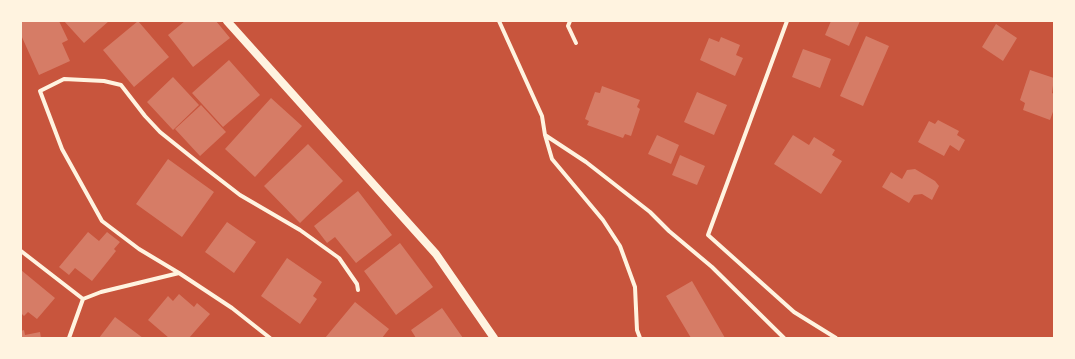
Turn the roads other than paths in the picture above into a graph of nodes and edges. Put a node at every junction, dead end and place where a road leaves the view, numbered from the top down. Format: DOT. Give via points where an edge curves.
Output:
graph roads {
  1 [pos="228,21"];
  2 [pos="499,21"];
  3 [pos="570,21"];
  4 [pos="787,21"];
  5 [pos="576,43"];
  6 [pos="545,135"];
  7 [pos="21,251"];
  8 [pos="179,273"];
  9 [pos="358,290"];
  10 [pos="83,299"];
  11 [pos="70,338"];
  12 [pos="270,338"];
  13 [pos="494,338"];
  14 [pos="640,338"];
  15 [pos="784,338"];
  16 [pos="836,338"];
  1 -- 13 [label="main road" via="436,254"];
  2 -- 6 [label="street" via="542,116"];
  3 -- 5 [label="street" via="568,26"];
  4 -- 16 [label="street" via="708,235 794,312"];
  6 -- 14 [label="street" via="552,159 603,220 620,246 635,287 637,330"];
  6 -- 15 [label="street" via="586,162 650,212"];
  7 -- 10 [label="street"];
  8 -- 9 [label="street" via="139,249 102,221 62,149 40,91 64,80 104,81 121,85 160,132 200,164 240,195 300,230 339,258"];
  8 -- 10 [label="street" via="101,292"];
  8 -- 12 [label="street" via="232,308"];
  10 -- 11 [label="street"];
}
